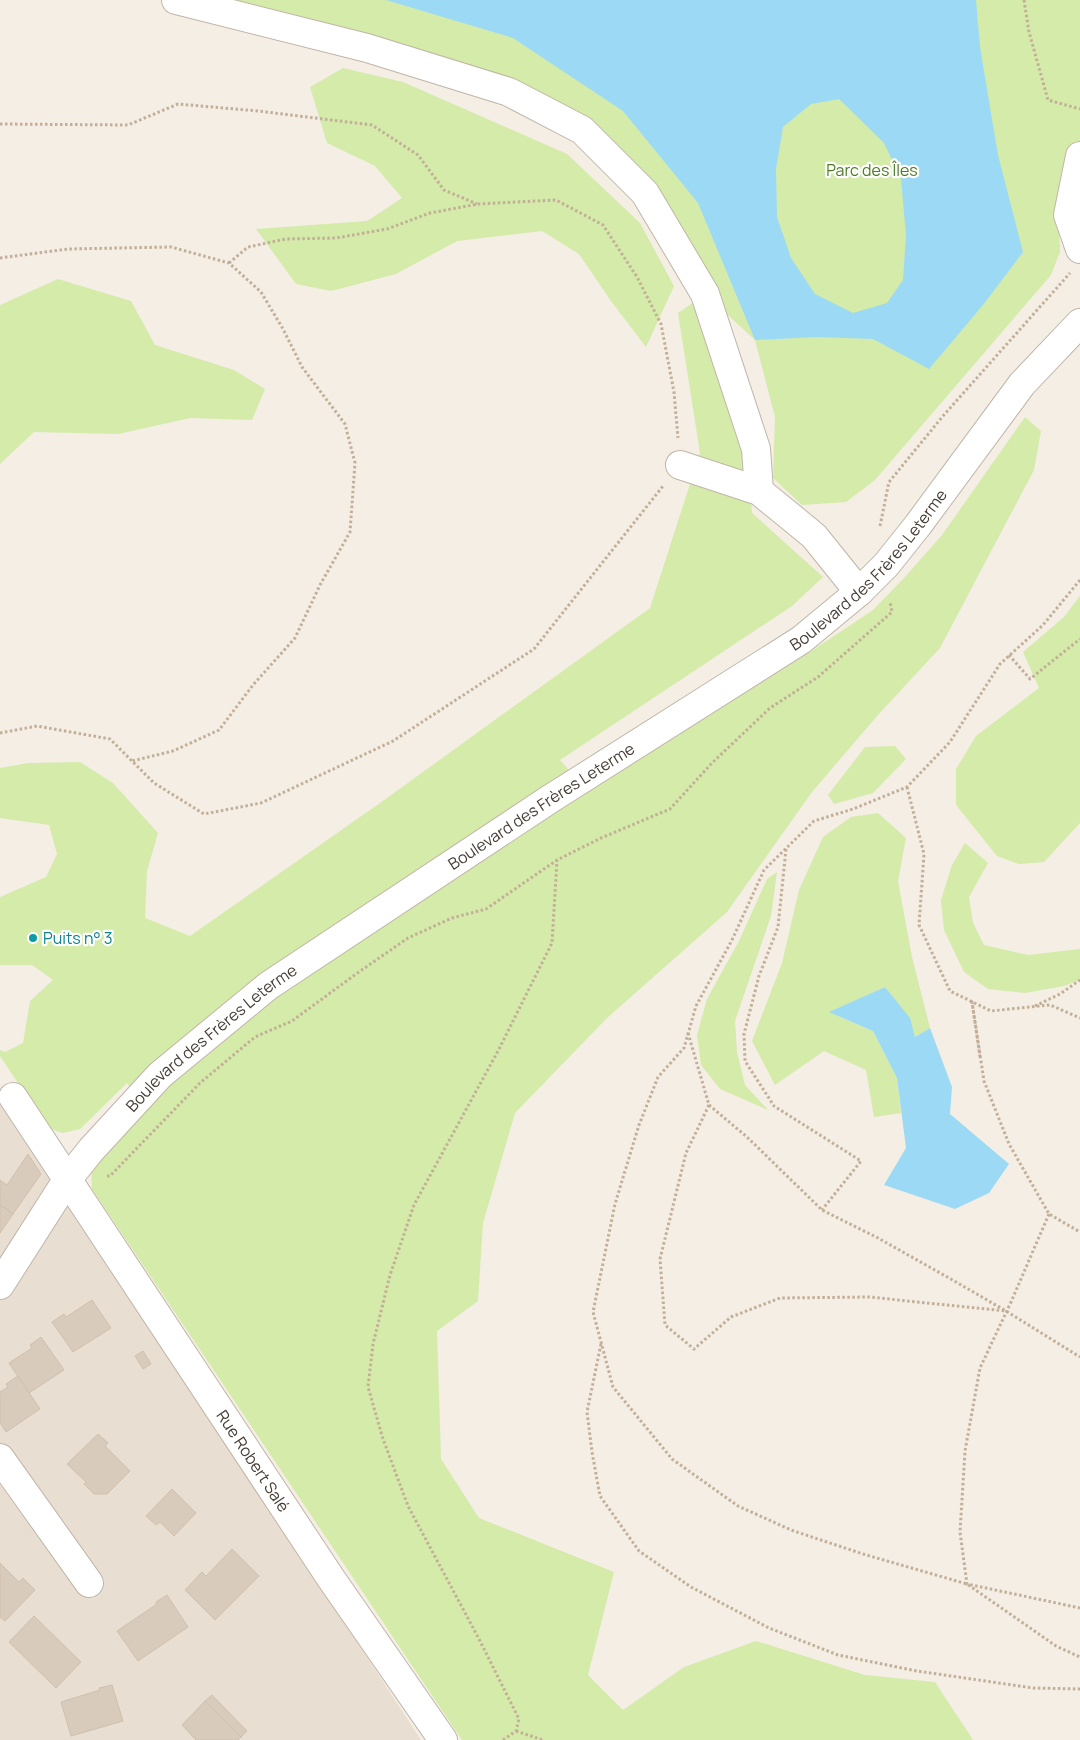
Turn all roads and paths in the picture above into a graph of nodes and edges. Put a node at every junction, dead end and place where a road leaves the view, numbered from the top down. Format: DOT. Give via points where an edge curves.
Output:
graph roads {
  1 [pos="176,0"];
  2 [pos="1024,0"];
  3 [pos="1080,109"];
  4 [pos="0,124"];
  5 [pos="1080,156"];
  6 [pos="478,204"];
  7 [pos="1079,247"];
  8 [pos="0,258"];
  9 [pos="230,262"];
  10 [pos="1076,334"];
  11 [pos="680,465"];
  12 [pos="759,491"];
  13 [pos="1080,580"];
  14 [pos="859,592"];
  15 [pos="1080,639"];
  16 [pos="1010,655"];
  17 [pos="0,733"];
  18 [pos="132,761"];
  19 [pos="907,787"];
  20 [pos="786,849"];
  21 [pos="1080,980"];
  22 [pos="972,1002"];
  23 [pos="1033,1007"];
  24 [pos="1080,1018"];
  25 [pos="688,1032"];
  26 [pos="980,1057"];
  27 [pos="13,1097"];
  28 [pos="709,1105"];
  29 [pos="67,1180"];
  30 [pos="822,1210"];
  31 [pos="1049,1214"];
  32 [pos="1080,1232"];
  33 [pos="0,1285"];
  34 [pos="1006,1311"];
  35 [pos="601,1342"];
  36 [pos="1080,1357"];
  37 [pos="0,1458"];
  38 [pos="89,1583"];
  39 [pos="967,1584"];
  40 [pos="1080,1608"];
  41 [pos="1080,1657"];
  42 [pos="1080,1689"];
  43 [pos="516,1731"];
  44 [pos="443,1740"];
  45 [pos="503,1740"];
  46 [pos="543,1740"];
  1 -- 12 [label="street" via="367,48 509,92 582,130 645,193 705,294 756,449"];
  2 -- 3 [label="path" via="1029,32 1048,100"];
  4 -- 6 [label="path" via="128,125 178,104 372,125 418,156 444,190"];
  5 -- 7 [label="street" via="1068,215"];
  6 -- 9 [label="path" via="430,213 387,229 336,238 286,239 248,247"];
  6 -- 11 [label="path" via="556,200 603,225 661,324 674,392"];
  8 -- 9 [label="path" via="68,249 171,247"];
  9 -- 18 [label="path" via="261,292 302,367 345,424 354,463 350,532 295,638 219,730 173,751"];
  10 -- 14 [label="street, Boulevard des Frères Leterme" via="1022,384 918,525"];
  11 -- 12 [label="street"];
  11 -- 18 [label="path" via="534,649 393,740 261,803 204,814 154,782"];
  12 -- 14 [label="street" via="814,536"];
  13 -- 16 [label="path" via="1043,625"];
  14 -- 29 [label="street, Boulevard des Frères Leterme" via="801,640 550,798 268,986 160,1075"];
  15 -- 16 [label="path" via="1030,679"];
  16 -- 19 [label="path" via="1000,664 950,742"];
  17 -- 18 [label="path" via="37,726 110,739"];
  19 -- 20 [label="path" via="814,821"];
  19 -- 22 [label="path" via="924,854 919,925 950,991"];
  20 -- 25 [label="path" via="764,870 732,940 696,1006"];
  20 -- 30 [label="path" via="778,927 744,1034 745,1061 774,1106 861,1161"];
  21 -- 23 [label="path"];
  22 -- 23 [label="path" via="991,1011"];
  22 -- 26 [label="path"];
  22 -- 31 [label="path" via="984,1082 1009,1144"];
  23 -- 24 [label="path" via="1050,1006"];
  25 -- 28 [label="path"];
  25 -- 35 [label="path" via="684,1048 658,1077 639,1125 615,1204 593,1312"];
  27 -- 29 [label="street, Rue Robert Salé"];
  28 -- 30 [label="path"];
  28 -- 34 [label="path" via="686,1153 660,1259 665,1325 694,1349 732,1317 780,1298 869,1297"];
  29 -- 33 [label="street, Boulevard des Frères Leterme"];
  29 -- 43 [label="path" via="110,1176 200,1083 255,1037 292,1021 408,938 452,918 486,909 557,860 552,943 498,1051 414,1205 390,1275 373,1344 368,1388 408,1506 519,1719"];
  29 -- 44 [label="street, Rue Robert Salé" via="330,1577"];
  30 -- 34 [label="path"];
  31 -- 32 [label="path"];
  31 -- 34 [label="path"];
  34 -- 36 [label="path"];
  34 -- 39 [label="path" via="980,1368 966,1451 960,1532"];
  35 -- 39 [label="path" via="613,1387 672,1459 738,1506 791,1530"];
  35 -- 42 [label="path" via="587,1412 600,1496 639,1551 690,1587 769,1628 838,1655 1033,1688"];
  37 -- 38 [label="street"];
  39 -- 40 [label="path"];
  39 -- 41 [label="path" via="1056,1646"];
  43 -- 45 [label="path"];
  43 -- 46 [label="path"];
}
